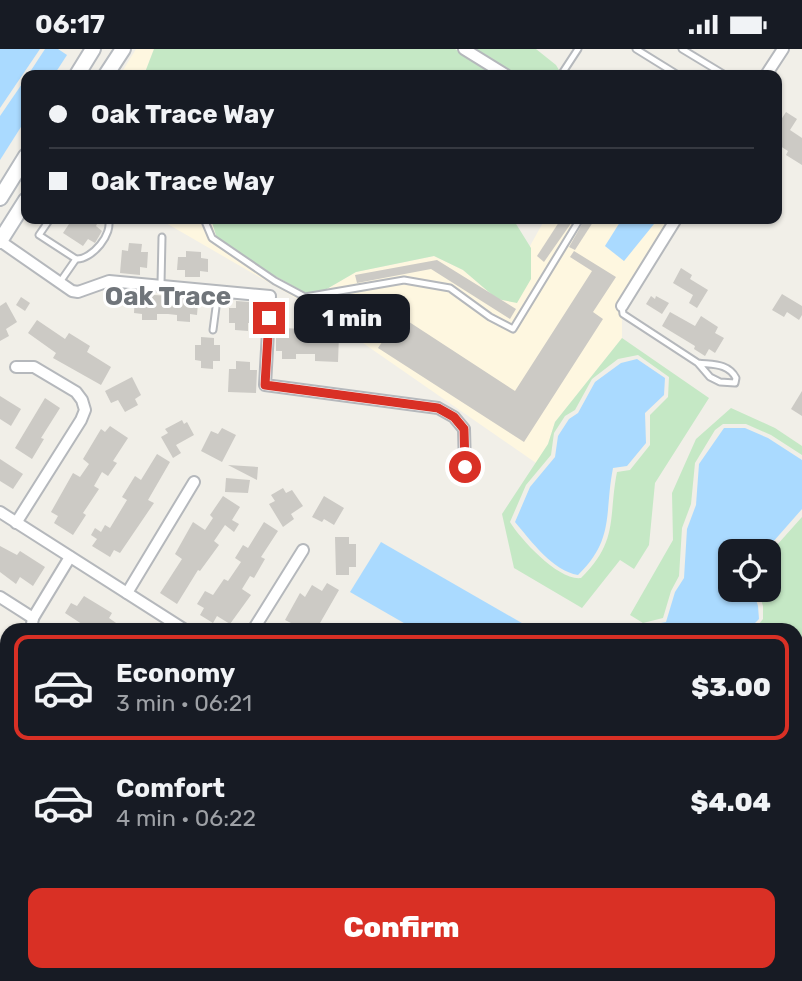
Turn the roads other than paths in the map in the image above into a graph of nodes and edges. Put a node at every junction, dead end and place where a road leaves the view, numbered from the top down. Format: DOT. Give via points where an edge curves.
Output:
graph roads {
  1 [pos="93,49"];
  2 [pos="123,49"];
  3 [pos="464,49"];
  4 [pos="578,49"];
  5 [pos="636,49"];
  6 [pos="682,49"];
  7 [pos="783,49"];
  8 [pos="80,70"];
  9 [pos="109,70"];
  10 [pos="498,70"];
  11 [pos="564,70"];
  12 [pos="670,70"];
  13 [pos="717,70"];
  14 [pos="769,70"];
  15 [pos="21,164"];
  16 [pos="0,198"];
  17 [pos="21,205"];
  18 [pos="5,220"];
  19 [pos="47,224"];
  20 [pos="109,224"];
  21 [pos="206,224"];
  22 [pos="577,224"];
  23 [pos="673,224"];
  24 [pos="162,237"];
  25 [pos="0,240"];
  26 [pos="76,259"];
  27 [pos="60,283"];
  28 [pos="160,288"];
  29 [pos="218,292"];
  30 [pos="622,306"];
  31 [pos="213,330"];
  32 [pos="698,363"];
  33 [pos="16,367"];
  34 [pos="465,467"];
  35 [pos="194,482"];
  36 [pos="0,512"];
  37 [pos="16,523"];
  38 [pos="303,550"];
  39 [pos="71,557"];
  40 [pos="127,593"];
  41 [pos="0,597"];
  42 [pos="33,618"];
  43 [pos="32,623"];
  44 [pos="174,623"];
  45 [pos="257,623"];
  1 -- 8 [label="main road"];
  2 -- 9 [label="main road"];
  3 -- 10 [label="street"];
  4 -- 11 [label="lane"];
  5 -- 12 [label="lane"];
  6 -- 13 [label="lane"];
  7 -- 14 [label="street"];
  15 -- 16 [label="main road"];
  17 -- 18 [label="main road"];
  18 -- 25 [label="main road"];
  19 -- 26 [label="lane" via="39,235"];
  20 -- 26 [label="lane" via="92,255"];
  21 -- 22 [label="lane" via="212,238 305,297 404,280 450,288 513,329"];
  23 -- 30 [label="street"];
  24 -- 28 [label="lane"];
  25 -- 27 [label="street"];
  26 -- 27 [label="lane"];
  27 -- 28 [label="street" via="72,292 109,281"];
  28 -- 29 [label="street"];
  29 -- 31 [label="lane"];
  29 -- 34 [label="street" via="270,296 265,385 438,408 464,429"];
  30 -- 32 [label="lane" via="623,314"];
  32 -- 32 [label="lane" via="726,367 733,371 735,383 710,377"];
  33 -- 37 [label="street" via="34,367 76,392 85,410"];
  35 -- 40 [label="street"];
  36 -- 37 [label="street"];
  37 -- 39 [label="street"];
  38 -- 45 [label="street"];
  39 -- 40 [label="street"];
  39 -- 42 [label="street"];
  40 -- 44 [label="street"];
  41 -- 42 [label="street"];
  42 -- 43 [label="street"];
}
